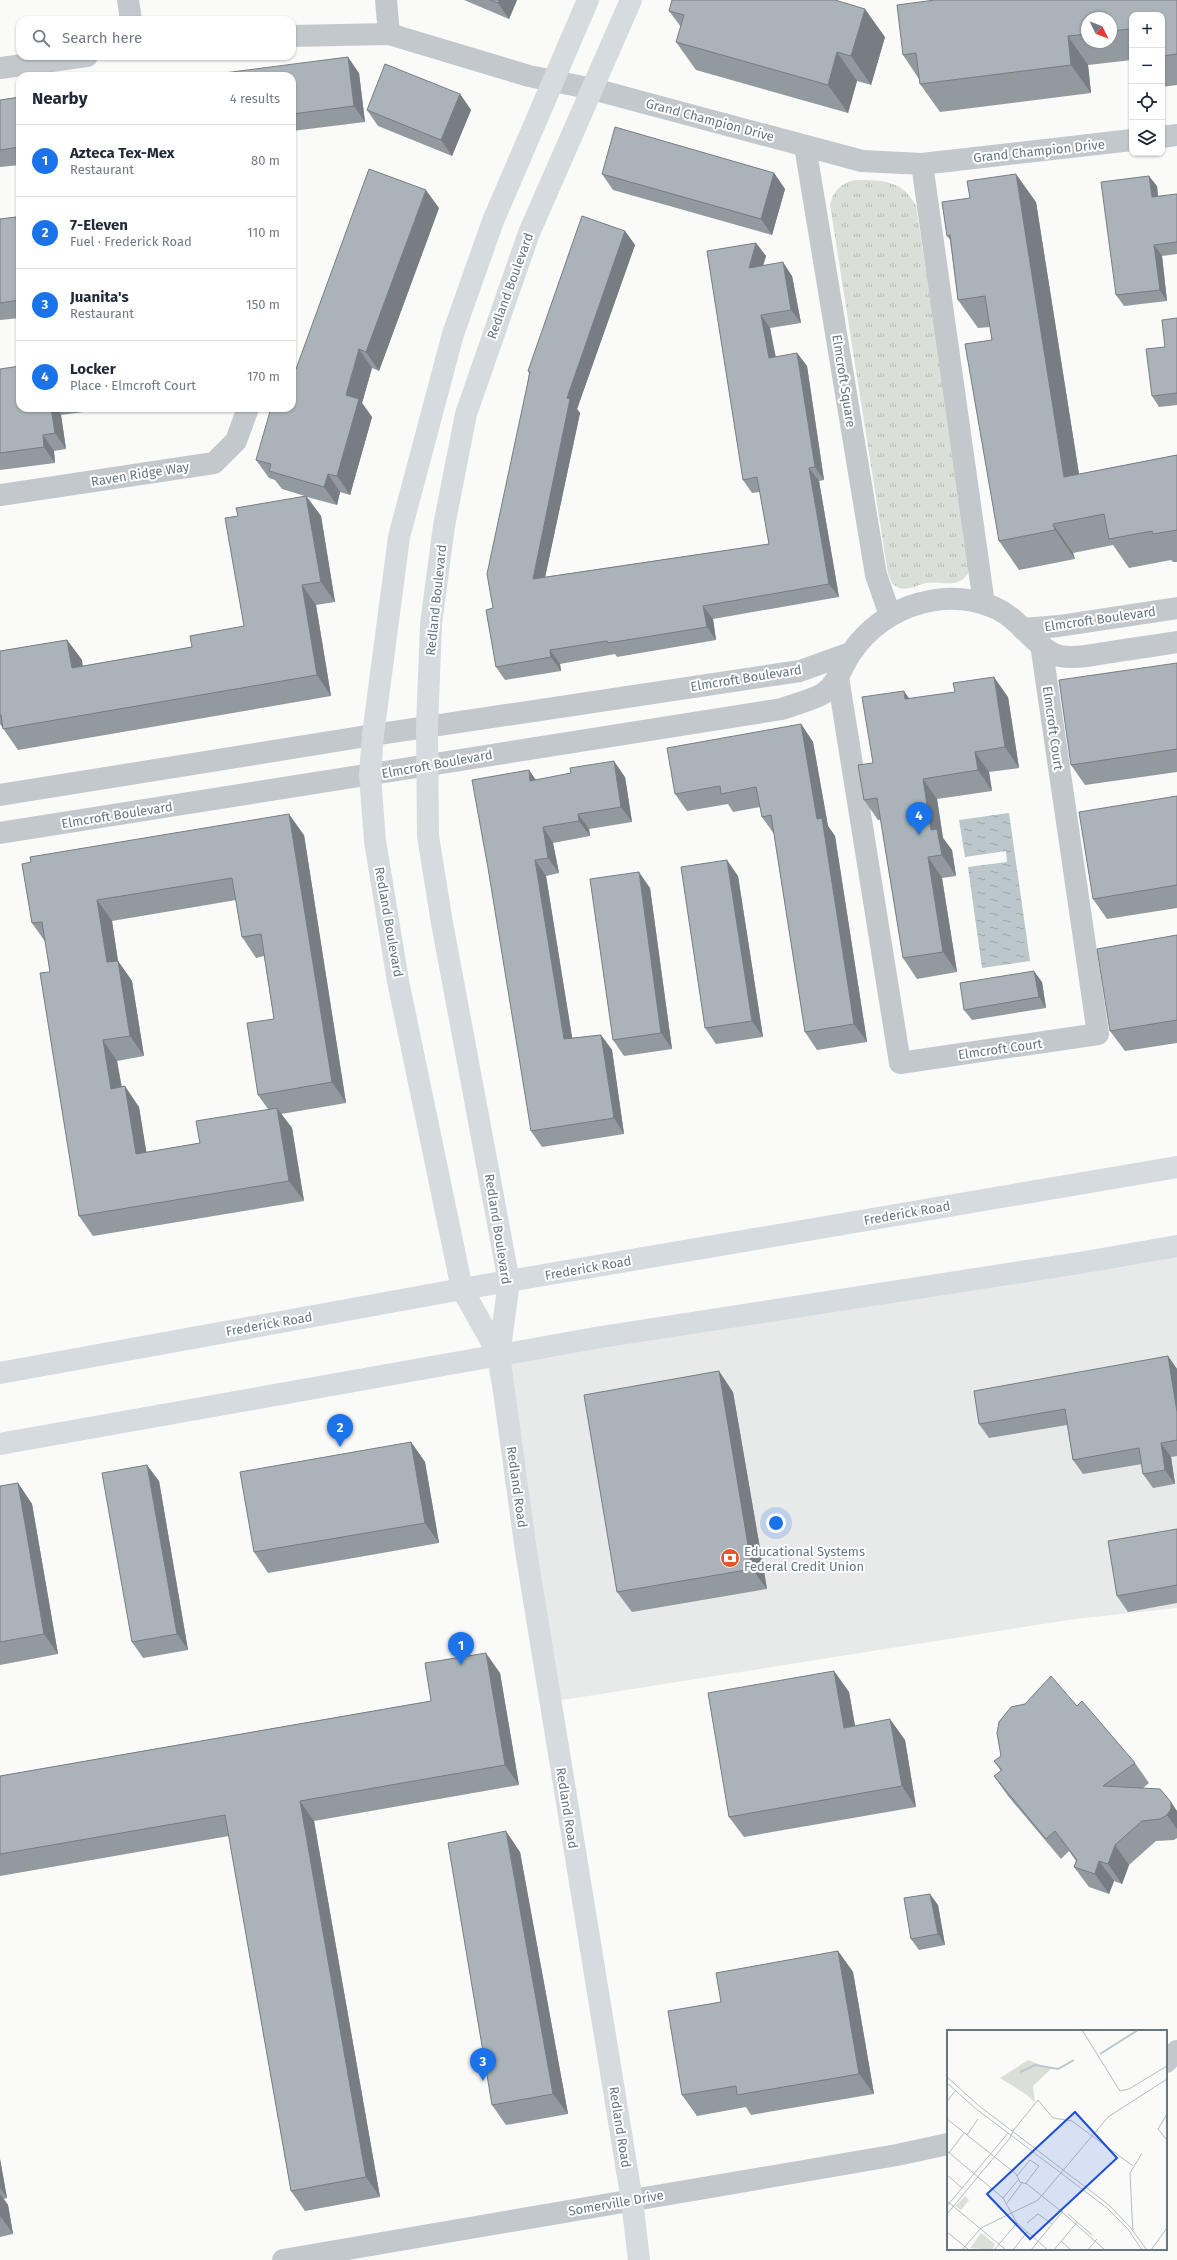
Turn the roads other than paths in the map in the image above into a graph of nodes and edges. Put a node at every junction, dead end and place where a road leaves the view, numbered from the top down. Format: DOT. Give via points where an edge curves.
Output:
graph roads {
  1 [pos="128,0"];
  2 [pos="386,0"];
  3 [pos="588,0"];
  4 [pos="631,0"];
  5 [pos="130,16"];
  6 [pos="389,34"];
  7 [pos="296,36"];
  8 [pos="58,60"];
  9 [pos="0,68"];
  10 [pos="554,82"];
  11 [pos="593,89"];
  12 [pos="1177,135"];
  13 [pos="1165,137"];
  14 [pos="1129,140"];
  15 [pos="805,146"];
  16 [pos="922,164"];
  17 [pos="247,412"];
  18 [pos="0,495"];
  19 [pos="984,604"];
  20 [pos="1177,608"];
  21 [pos="890,615"];
  22 [pos="1023,629"];
  23 [pos="1177,642"];
  24 [pos="1041,644"];
  25 [pos="850,653"];
  26 [pos="838,677"];
  27 [pos="427,727"];
  28 [pos="373,735"];
  29 [pos="427,766"];
  30 [pos="370,776"];
  31 [pos="0,795"];
  32 [pos="0,833"];
  33 [pos="1177,1167"];
  34 [pos="1177,1246"];
  35 [pos="509,1282"];
  36 [pos="462,1289"];
  37 [pos="499,1355"];
  38 [pos="0,1373"];
  39 [pos="0,1444"];
  40 [pos="1177,2051"];
  41 [pos="1167,2061"];
  42 [pos="947,2144"];
  43 [pos="632,2201"];
  44 [pos="283,2260"];
  45 [pos="639,2260"];
  1 -- 5 [label="street"];
  2 -- 6 [label="street"];
  3 -- 10 [label="main road, Redland Boulevard"];
  4 -- 11 [label="main road, Redland Boulevard"];
  6 -- 7 [label="street, Grand Champion Drive"];
  6 -- 10 [label="street, Grand Champion Drive"];
  8 -- 9 [label="street"];
  10 -- 11 [label="street, Grand Champion Drive"];
  10 -- 28 [label="main road, Redland Boulevard" via="493,221 453,334 399,537"];
  11 -- 15 [label="street, Grand Champion Drive"];
  11 -- 27 [label="main road, Redland Boulevard" via="529,233 466,414 444,526 433,609"];
  12 -- 13 [label="street"];
  14 -- 16 [label="street, Grand Champion Drive"];
  15 -- 16 [label="street, Grand Champion Drive" via="862,161"];
  15 -- 21 [label="street, Elmcroft Square" via="876,575"];
  16 -- 19 [label="street"];
  17 -- 18 [label="street, Raven Ridge Way" via="236,442 214,463"];
  19 -- 21 [label="street, Elmcroft Boulevard" via="970,600 937,601 921,603"];
  19 -- 22 [label="street, Elmcroft Boulevard" via="1006,613"];
  20 -- 22 [label="street, Elmcroft Boulevard"];
  21 -- 25 [label="street, Elmcroft Boulevard" via="869,632"];
  22 -- 24 [label="street, Elmcroft Boulevard"];
  23 -- 24 [label="street, Elmcroft Boulevard" via="1081,656 1060,656"];
  24 -- 26 [label="street, Elmcroft Court" via="1098,1034 900,1064"];
  25 -- 26 [label="street, Elmcroft Boulevard"];
  25 -- 27 [label="street, Elmcroft Boulevard" via="800,671"];
  26 -- 29 [label="street, Elmcroft Boulevard" via="825,693 782,709"];
  27 -- 28 [label="street, Elmcroft Boulevard"];
  27 -- 29 [label="main road, Redland Boulevard"];
  28 -- 30 [label="main road, Redland Boulevard"];
  28 -- 31 [label="street, Elmcroft Boulevard"];
  29 -- 30 [label="street, Elmcroft Boulevard"];
  29 -- 35 [label="main road, Redland Boulevard" via="428,836"];
  30 -- 32 [label="street, Elmcroft Boulevard"];
  30 -- 36 [label="main road, Redland Boulevard" via="375,841 398,981"];
  33 -- 35 [label="main road, Frederick Road"];
  34 -- 37 [label="main road"];
  35 -- 36 [label="main road, Frederick Road"];
  35 -- 37 [label="main road, Redland Boulevard"];
  36 -- 37 [label="main road, Redland Boulevard"];
  36 -- 38 [label="main road, Frederick Road"];
  37 -- 39 [label="main road"];
  37 -- 43 [label="main road, Redland Road" via="536,1614"];
  40 -- 41 [label="street"];
  42 -- 43 [label="street, Somerville Drive"];
  43 -- 44 [label="street, Somerville Drive"];
  43 -- 45 [label="main road, Redland Road"];
}
